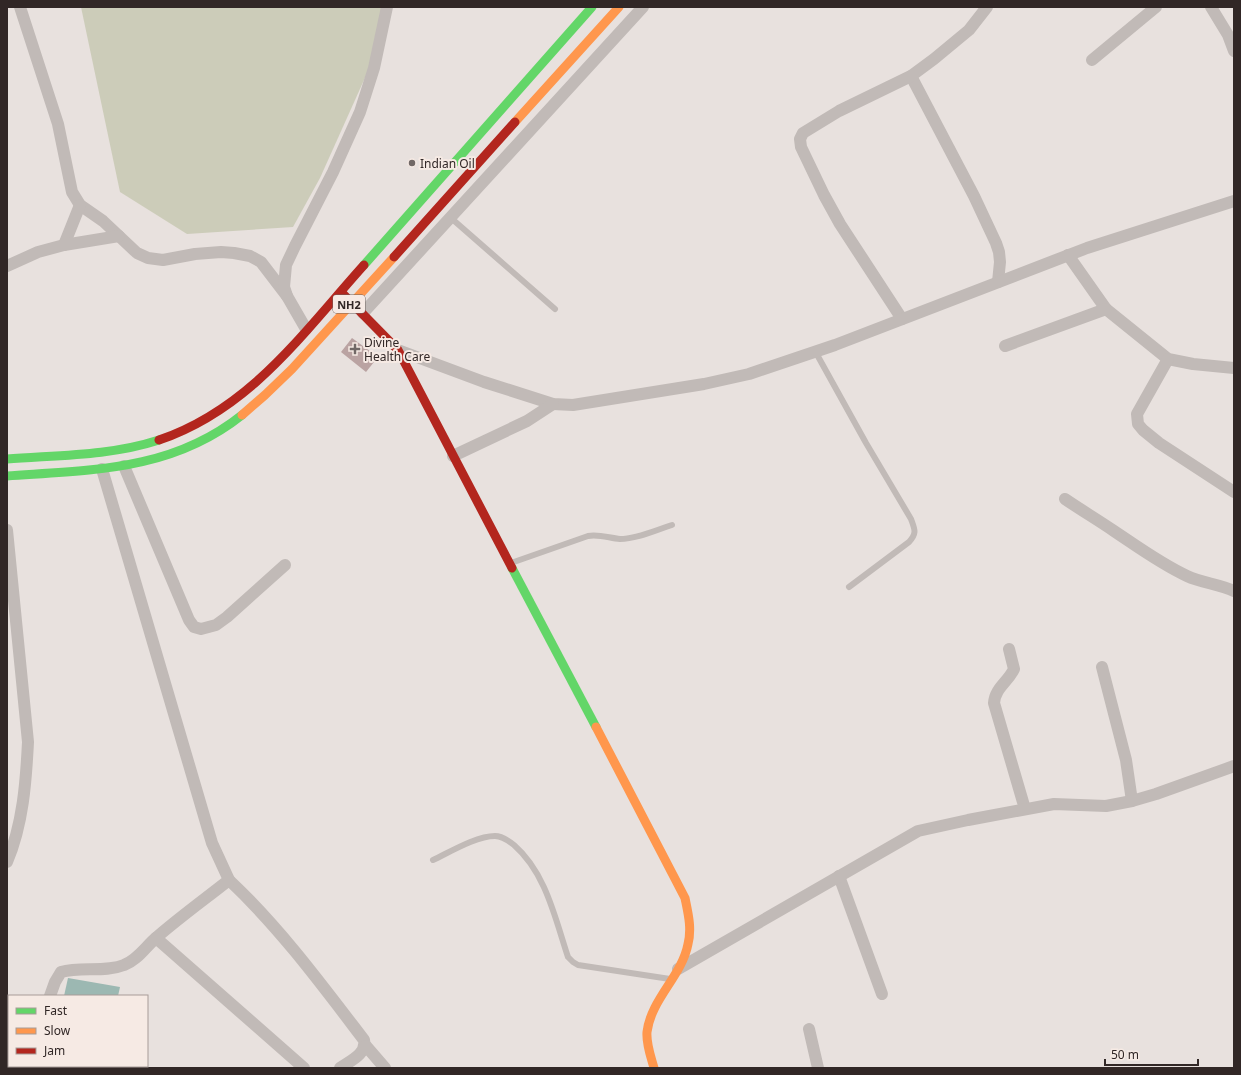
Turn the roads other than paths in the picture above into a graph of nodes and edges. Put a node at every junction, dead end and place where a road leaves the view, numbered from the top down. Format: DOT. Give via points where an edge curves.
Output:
graph roads {
  1 [pos="20,7"];
  2 [pos="387,7"];
  3 [pos="592,7"];
  4 [pos="619,7"];
  5 [pos="643,7"];
  6 [pos="987,7"];
  7 [pos="1156,7"];
  8 [pos="1211,7"];
  9 [pos="1234,51"];
  10 [pos="1092,60"];
  11 [pos="911,76"];
  12 [pos="1234,201"];
  13 [pos="80,205"];
  14 [pos="451,218"];
  15 [pos="119,236"];
  16 [pos="64,245"];
  17 [pos="1068,255"];
  18 [pos="7,266"];
  19 [pos="998,282"];
  20 [pos="340,291"];
  21 [pos="287,296"];
  22 [pos="351,302"];
  23 [pos="555,309"];
  24 [pos="1106,309"];
  25 [pos="363,314"];
  26 [pos="902,319"];
  27 [pos="306,329"];
  28 [pos="1005,346"];
  29 [pos="398,350"];
  30 [pos="815,352"];
  31 [pos="1168,359"];
  32 [pos="1234,368"];
  33 [pos="552,404"];
  34 [pos="453,456"];
  35 [pos="7,459"];
  36 [pos="124,466"];
  37 [pos="102,469"];
  38 [pos="7,476"];
  39 [pos="1234,492"];
  40 [pos="1065,499"];
  41 [pos="672,525"];
  42 [pos="7,530"];
  43 [pos="510,564"];
  44 [pos="285,565"];
  45 [pos="849,587"];
  46 [pos="1234,591"];
  47 [pos="1009,649"];
  48 [pos="1102,667"];
  49 [pos="1234,766"];
  50 [pos="1132,801"];
  51 [pos="1025,809"];
  52 [pos="433,860"];
  53 [pos="7,862"];
  54 [pos="839,876"];
  55 [pos="229,880"];
  56 [pos="156,938"];
  57 [pos="674,975"];
  58 [pos="882,994"];
  59 [pos="50,995"];
  60 [pos="809,1029"];
  61 [pos="366,1046"];
  62 [pos="304,1068"];
  63 [pos="340,1068"];
  64 [pos="385,1068"];
  65 [pos="654,1068"];
  66 [pos="818,1068"];
  1 -- 13 [label="street" via="58,124 72,192"];
  2 -- 21 [label="street" via="374,68 360,112 286,265 284,287"];
  3 -- 20 [label="main road, NH2"];
  4 -- 22 [label="main road, NH2"];
  5 -- 14 [label="street"];
  6 -- 11 [label="street" via="969,30"];
  7 -- 10 [label="street"];
  8 -- 9 [label="street" via="1228,35"];
  11 -- 19 [label="street" via="996,243 1000,262"];
  11 -- 26 [label="street" via="839,111 802,133 800,139 801,147 837,218"];
  12 -- 17 [label="street"];
  13 -- 15 [label="street"];
  13 -- 16 [label="street"];
  14 -- 23 [label="lane"];
  14 -- 25 [label="street"];
  15 -- 16 [label="street"];
  15 -- 21 [label="street" via="137,253 148,258 163,260 221,252 250,256 261,262"];
  16 -- 18 [label="street" via="38,252"];
  17 -- 19 [label="street"];
  17 -- 24 [label="street"];
  19 -- 26 [label="street"];
  20 -- 22 [label="main road"];
  20 -- 27 [label="main road, NH2"];
  21 -- 27 [label="street"];
  22 -- 25 [label="main road"];
  22 -- 36 [label="main road, NH2" via="273,389 215,435 166,456"];
  24 -- 28 [label="street"];
  24 -- 31 [label="street"];
  25 -- 29 [label="main road"];
  26 -- 30 [label="street"];
  27 -- 35 [label="main road, NH2" via="251,388 226,408 187,429 135,447"];
  29 -- 33 [label="street"];
  29 -- 34 [label="main road"];
  30 -- 33 [label="street" via="749,374 704,384 573,405"];
  30 -- 45 [label="lane" via="915,528 915,535 909,542"];
  31 -- 32 [label="street"];
  31 -- 39 [label="street" via="1137,414 1138,424 1159,443"];
  33 -- 34 [label="street" via="519,425"];
  34 -- 43 [label="main road"];
  36 -- 37 [label="main road, NH2"];
  36 -- 44 [label="street" via="194,627 201,629 216,625"];
  37 -- 38 [label="main road, NH2"];
  37 -- 55 [label="street" via="212,843"];
  40 -- 46 [label="street" via="1146,554 1200,581"];
  41 -- 43 [label="lane" via="629,538 588,536"];
  42 -- 53 [label="street" via="28,742 27,772 20,821"];
  43 -- 57 [label="main road" via="685,898 691,926 686,952"];
  47 -- 51 [label="street" via="1014,668 997,691 994,704"];
  48 -- 50 [label="street" via="1126,760"];
  49 -- 50 [label="street"];
  50 -- 51 [label="street" via="1106,806 1054,804"];
  51 -- 54 [label="street" via="918,831"];
  52 -- 57 [label="lane" via="486,836 497,836 508,841 520,851 538,875 548,896 568,957 573,962 578,965"];
  54 -- 57 [label="street"];
  54 -- 58 [label="street"];
  55 -- 56 [label="street"];
  55 -- 61 [label="street" via="280,934 364,1040"];
  56 -- 59 [label="street" via="134,960 125,965 61,972"];
  56 -- 62 [label="street"];
  57 -- 65 [label="main road" via="653,1013 647,1033"];
  60 -- 66 [label="street"];
  61 -- 63 [label="street"];
  61 -- 64 [label="street"];
}
